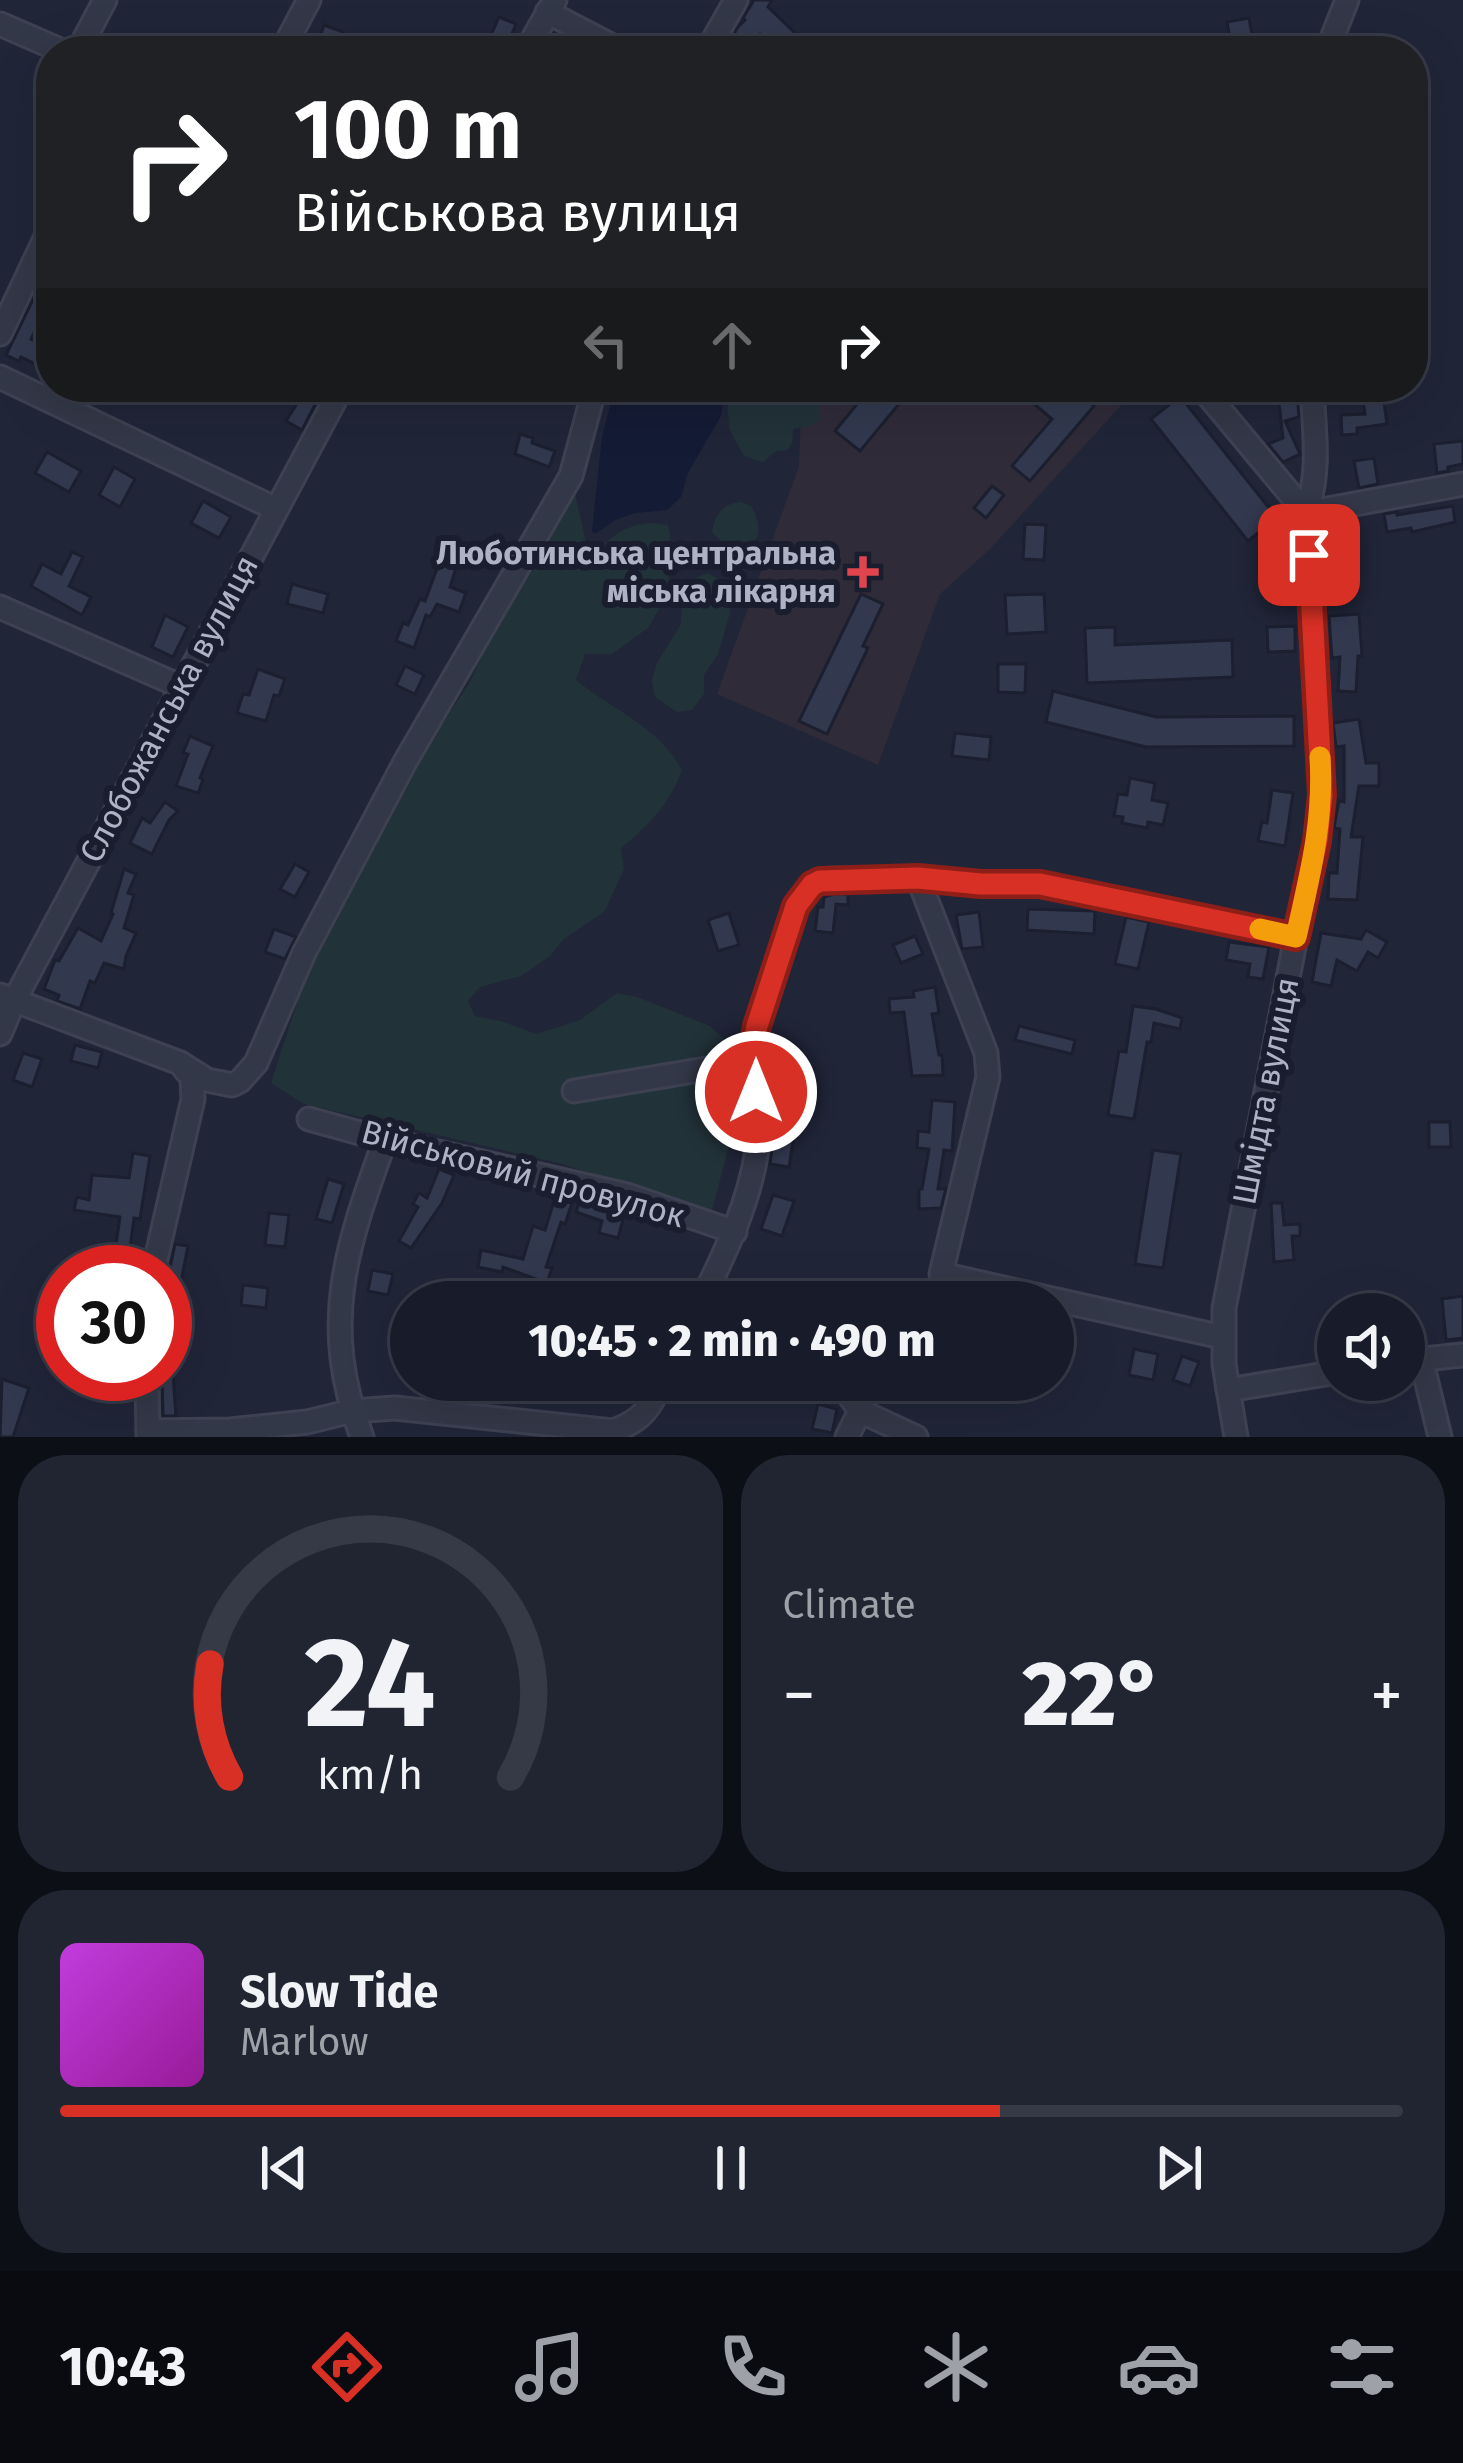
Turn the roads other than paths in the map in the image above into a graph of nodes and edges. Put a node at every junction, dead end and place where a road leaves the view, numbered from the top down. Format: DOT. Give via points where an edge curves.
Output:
graph roads {
  1 [pos="105,0"];
  2 [pos="309,0"];
  3 [pos="736,0"];
  4 [pos="1347,0"];
  5 [pos="551,6"];
  6 [pos="0,24"];
  7 [pos="86,36"];
  8 [pos="290,36"];
  9 [pos="534,36"];
  10 [pos="598,36"];
  11 [pos="715,36"];
  12 [pos="1333,36"];
  13 [pos="36,40"];
  14 [pos="36,258"];
  15 [pos="0,334"];
  16 [pos="0,377"];
  17 [pos="36,394"];
  18 [pos="52,402"];
  19 [pos="334,402"];
  20 [pos="591,402"];
  21 [pos="1214,402"];
  22 [pos="1313,402"];
  23 [pos="1463,484"];
  24 [pos="276,509"];
  25 [pos="1306,513"];
  26 [pos="0,607"];
  27 [pos="180,686"];
  28 [pos="918,878"];
  29 [pos="1296,937"];
  30 [pos="7,998"];
  31 [pos="0,1034"];
  32 [pos="753,1046"];
  33 [pos="186,1071"];
  34 [pos="574,1091"];
  35 [pos="219,1094"];
  36 [pos="309,1119"];
  37 [pos="385,1140"];
  38 [pos="735,1232"];
  39 [pos="159,1245"];
  40 [pos="711,1281"];
  41 [pos="1222,1337"];
  42 [pos="1463,1355"];
  43 [pos="1425,1359"];
  44 [pos="1317,1375"];
  45 [pos="1228,1390"];
  46 [pos="1425,1394"];
  47 [pos="147,1401"];
  48 [pos="652,1401"];
  49 [pos="853,1401"];
  50 [pos="352,1411"];
  51 [pos="860,1411"];
  52 [pos="148,1434"];
  53 [pos="362,1437"];
  54 [pos="847,1437"];
  55 [pos="916,1437"];
  56 [pos="1236,1437"];
  57 [pos="1440,1437"];
  1 -- 7 [label="street"];
  2 -- 8 [label="street"];
  3 -- 11 [label="street"];
  4 -- 12 [label="street"];
  5 -- 9 [label="street"];
  5 -- 10 [label="street"];
  6 -- 13 [label="street"];
  14 -- 15 [label="street"];
  16 -- 17 [label="street"];
  18 -- 24 [label="street"];
  19 -- 24 [label="street, Слобожанська вулиця"];
  20 -- 33 [label="street" via="571,476 404,762 256,1063 232,1084"];
  21 -- 25 [label="street"];
  22 -- 25 [label="street, Шмідта вулиця" via="1317,467"];
  23 -- 25 [label="street"];
  24 -- 27 [label="street, Слобожанська вулиця"];
  25 -- 29 [label="street, Шмідта вулиця" via="1322,795"];
  26 -- 27 [label="street"];
  27 -- 30 [label="street, Слобожанська вулиця"];
  28 -- 29 [label="street" via="1040,884"];
  28 -- 32 [label="street" via="812,885 796,906"];
  28 -- 41 [label="street" via="980,1031 988,1077 941,1274"];
  29 -- 41 [label="street, Шмідта вулиця"];
  30 -- 31 [label="street, Слобожанська вулиця"];
  30 -- 33 [label="street"];
  32 -- 34 [label="street" via="724,1066"];
  32 -- 38 [label="street" via="757,1150"];
  33 -- 35 [label="street"];
  33 -- 39 [label="street" via="193,1099"];
  36 -- 37 [label="street, Військовий провулок"];
  37 -- 38 [label="street, Військовий провулок" via="627,1195"];
  37 -- 50 [label="street" via="342,1282 339,1343"];
  38 -- 40 [label="street"];
  41 -- 45 [label="street, Шмідта вулиця"];
  42 -- 43 [label="street"];
  44 -- 45 [label="street"];
  45 -- 56 [label="street, Шмідта вулиця"];
  46 -- 57 [label="street"];
  47 -- 52 [label="street"];
  48 -- 50 [label="street" via="633,1424 614,1431 394,1408"];
  49 -- 51 [label="street"];
  50 -- 52 [label="street"];
  50 -- 53 [label="street"];
  51 -- 54 [label="street"];
  51 -- 55 [label="street"];
}
